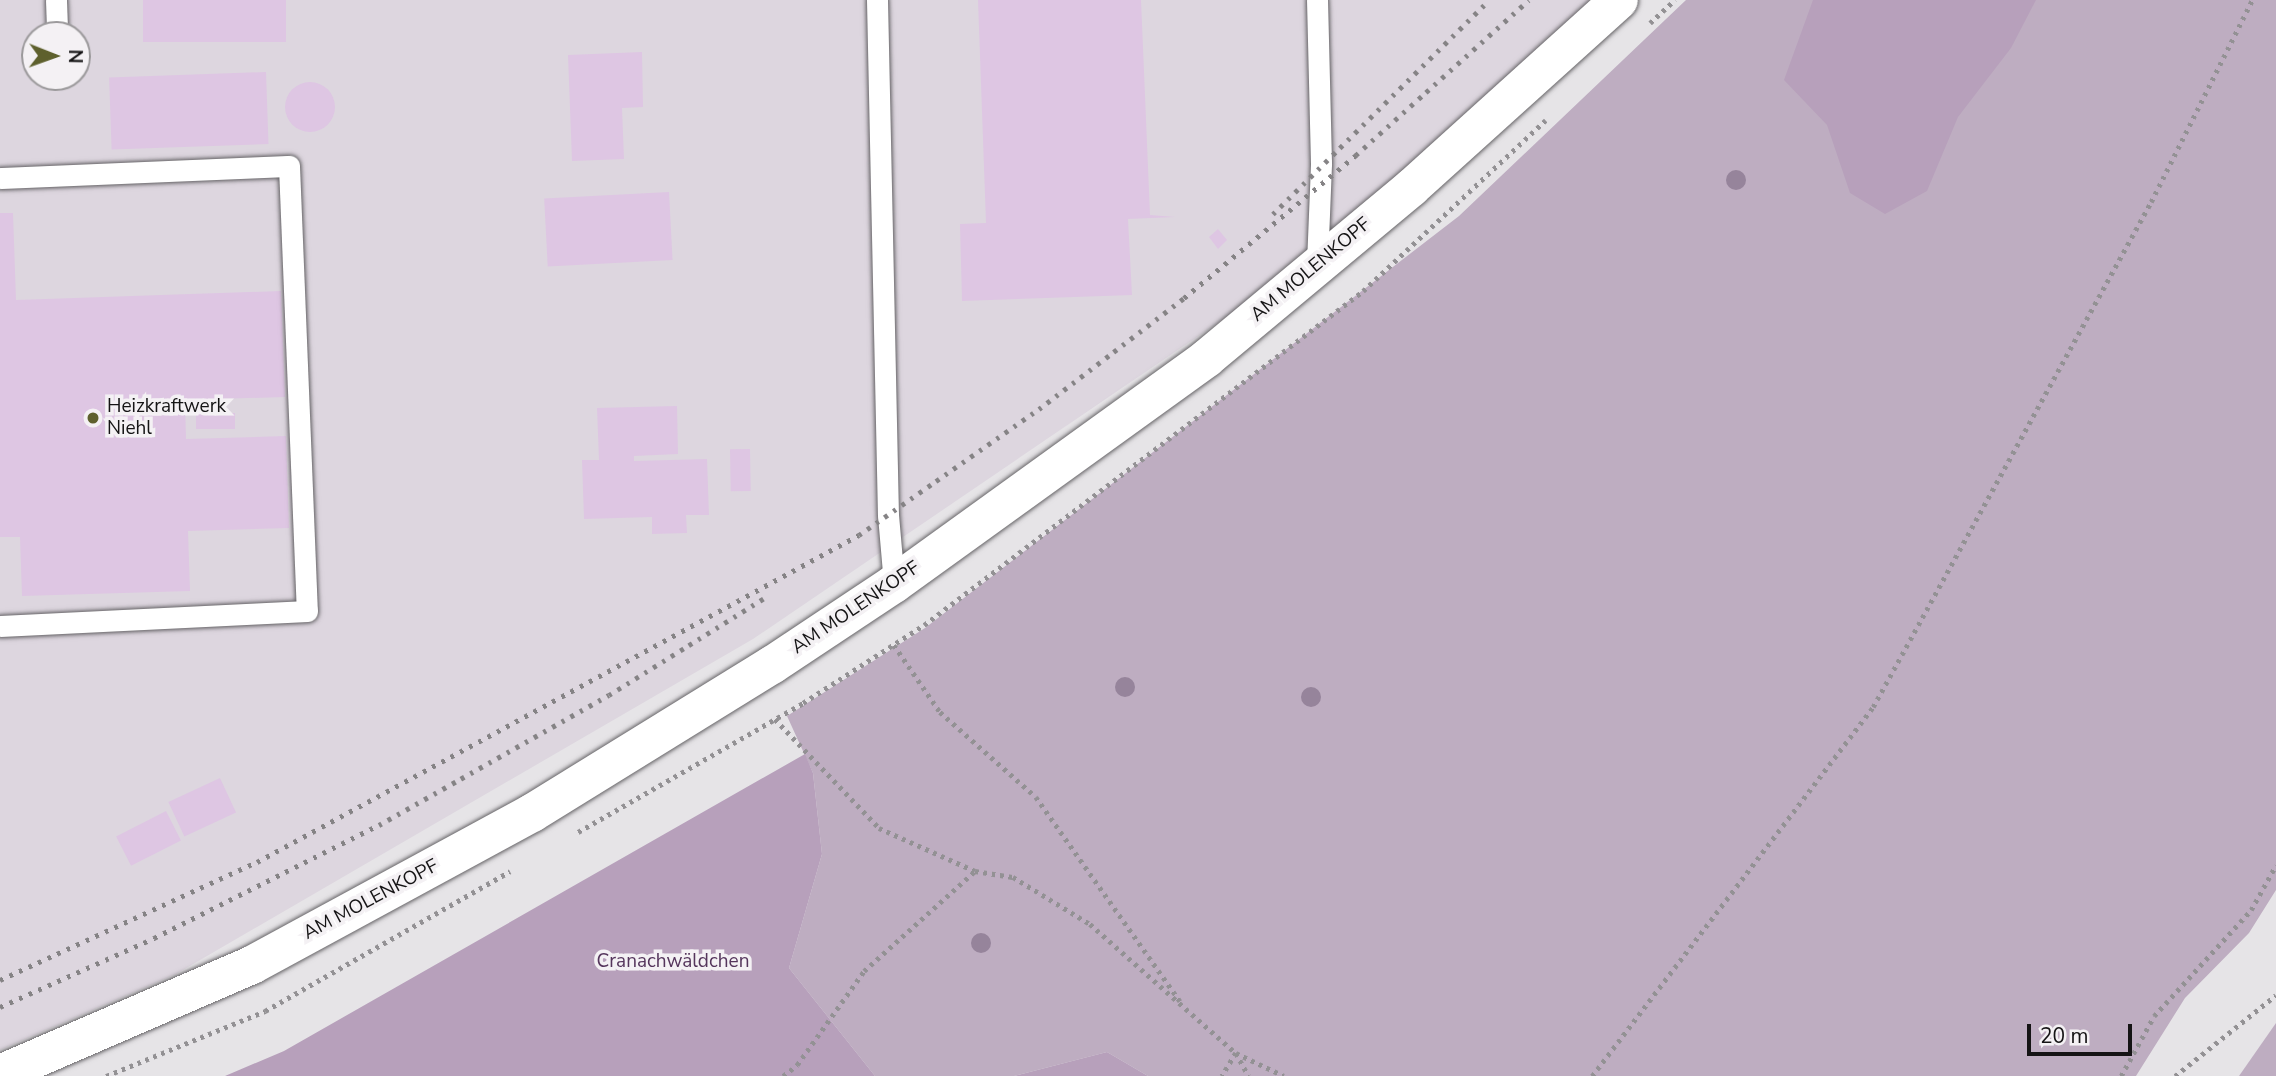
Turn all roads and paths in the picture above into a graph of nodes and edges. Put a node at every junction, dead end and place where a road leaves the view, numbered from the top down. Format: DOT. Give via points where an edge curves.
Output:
graph roads {
  1 [pos="56,0"];
  2 [pos="877,0"];
  3 [pos="1317,0"];
  4 [pos="1619,0"];
  5 [pos="2252,0"];
  6 [pos="57,21"];
  7 [pos="0,178"];
  8 [pos="1317,264"];
  9 [pos="894,584"];
  10 [pos="0,626"];
  11 [pos="894,645"];
  12 [pos="775,719"];
  13 [pos="2276,865"];
  14 [pos="975,871"];
  15 [pos="2276,995"];
  16 [pos="1185,1007"];
  17 [pos="1236,1053"];
  18 [pos="0,1074"];
  19 [pos="783,1076"];
  20 [pos="1223,1076"];
  21 [pos="1250,1076"];
  22 [pos="1284,1076"];
  23 [pos="1592,1076"];
  24 [pos="2121,1076"];
  25 [pos="2175,1076"];
  1 -- 6 [label="lane"];
  2 -- 9 [label="lane" via="888,515"];
  3 -- 8 [label="lane" via="1321,163"];
  4 -- 8 [label="street, AM MOLENKOPF" via="1411,188"];
  5 -- 23 [label="path" via="2151,202 1873,707"];
  7 -- 10 [label="lane" via="289,166 307,611"];
  8 -- 9 [label="street, AM MOLENKOPF" via="1207,358"];
  9 -- 18 [label="street, AM MOLENKOPF" via="532,813 251,965"];
  11 -- 16 [label="path" via="940,712 1036,797"];
  12 -- 14 [label="path" via="879,828"];
  13 -- 24 [label="path" via="2251,910 2154,1016"];
  14 -- 16 [label="path" via="1013,877 1090,923"];
  14 -- 19 [label="path" via="864,971 797,1065"];
  15 -- 25 [label="path"];
  16 -- 17 [label="path"];
  17 -- 20 [label="path"];
  17 -- 21 [label="path"];
  17 -- 22 [label="path"];
}
